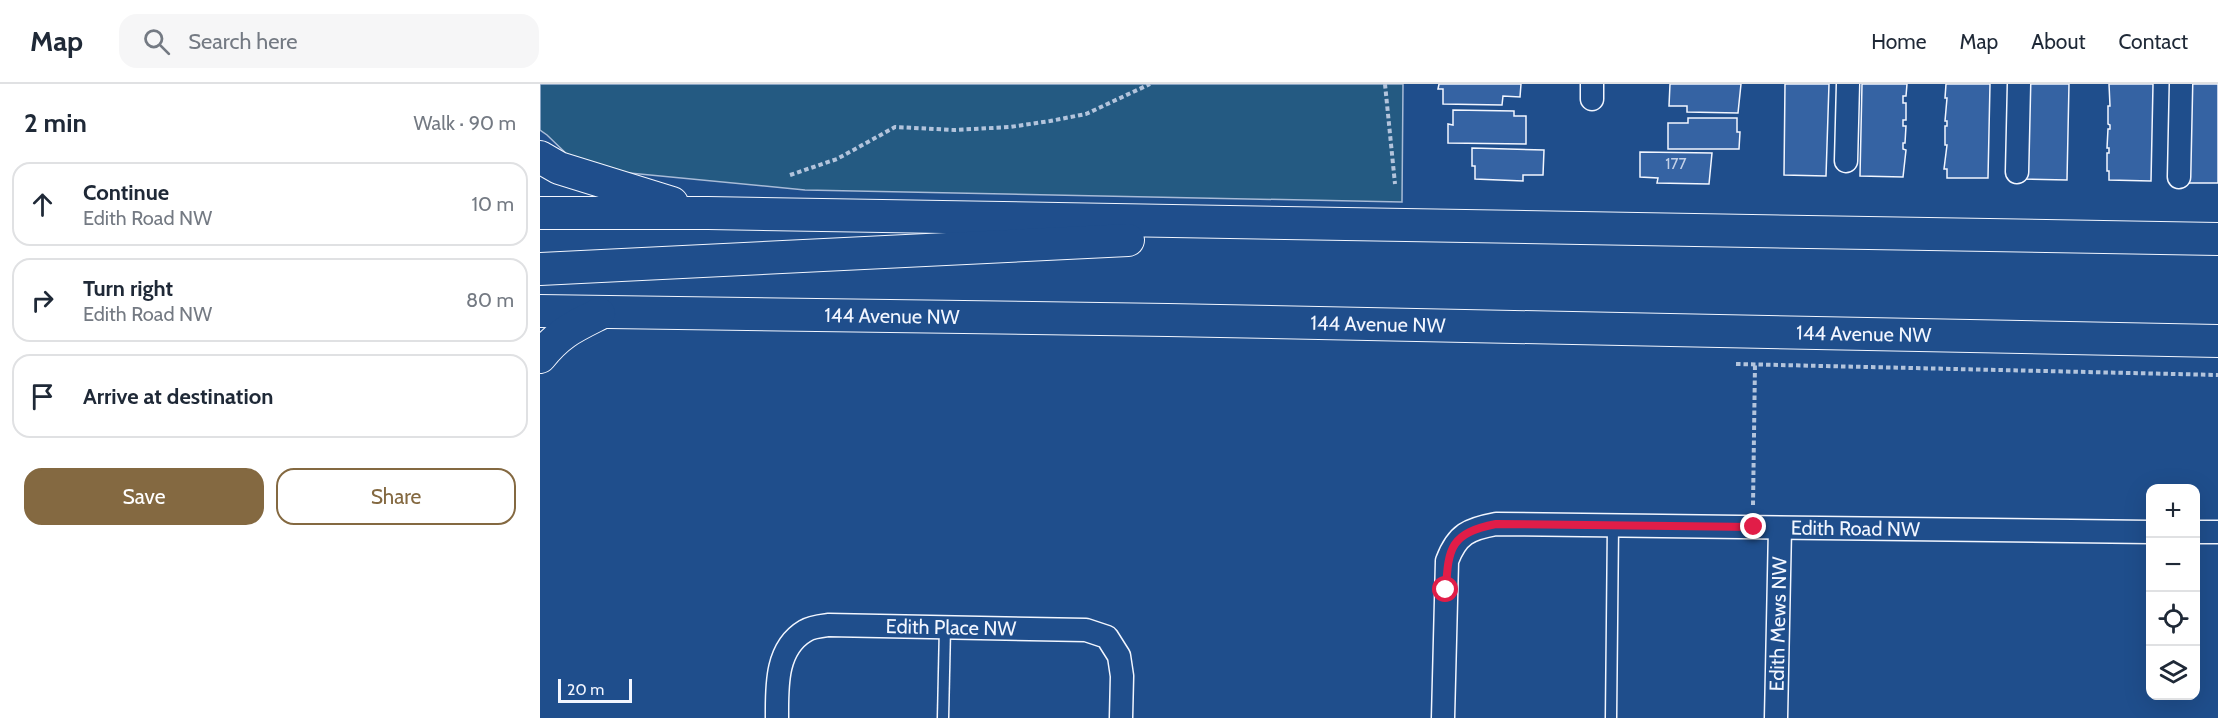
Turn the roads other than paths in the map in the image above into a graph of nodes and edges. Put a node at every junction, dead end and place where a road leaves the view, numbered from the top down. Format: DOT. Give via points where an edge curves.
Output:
graph roads {
  1 [pos="1848,84"];
  2 [pos="2019,84"];
  3 [pos="2181,84"];
  4 [pos="540,157"];
  5 [pos="1845,161"];
  6 [pos="2017,172"];
  7 [pos="2179,177"];
  8 [pos="540,213"];
  9 [pos="708,213"];
  10 [pos="1437,226"];
  11 [pos="2218,238"];
  12 [pos="540,269"];
  13 [pos="540,311"];
  14 [pos="603,312"];
  15 [pos="2218,333"];
  16 [pos="2141,340"];
  17 [pos="2218,341"];
  18 [pos="540,357"];
  19 [pos="1613,524"];
  20 [pos="1780,528"];
  21 [pos="2146,532"];
  22 [pos="2200,532"];
  23 [pos="2218,532"];
  24 [pos="945,626"];
  25 [pos="777,718"];
  26 [pos="943,718"];
  27 [pos="1121,718"];
  28 [pos="1443,718"];
  29 [pos="1611,718"];
  30 [pos="1776,718"];
  1 -- 5 [label="street"];
  2 -- 6 [label="street"];
  3 -- 7 [label="street"];
  4 -- 9 [label="main road" via="578,175"];
  8 -- 9 [label="main road"];
  9 -- 10 [label="main road"];
  10 -- 11 [label="main road"];
  10 -- 12 [label="main road"];
  13 -- 14 [label="main road, 144 Avenue NW"];
  14 -- 16 [label="main road, 144 Avenue NW"];
  14 -- 18 [label="main road" via="554,339"];
  15 -- 16 [label="main road"];
  16 -- 17 [label="main road, 144 Avenue NW"];
  19 -- 20 [label="street, Edith Road NW"];
  19 -- 28 [label="street, Edith Road NW" via="1496,524 1478,527 1456,542 1447,561"];
  19 -- 29 [label="lane"];
  20 -- 21 [label="street, Edith Road NW"];
  20 -- 30 [label="street, Edith Mews NW"];
  22 -- 23 [label="street"];
  24 -- 25 [label="street, Edith Place NW" via="828,625 806,630 791,643 782,662 777,681"];
  24 -- 26 [label="lane"];
  24 -- 27 [label="street, Edith Place NW" via="1068,628 1107,637 1119,656"];
}
